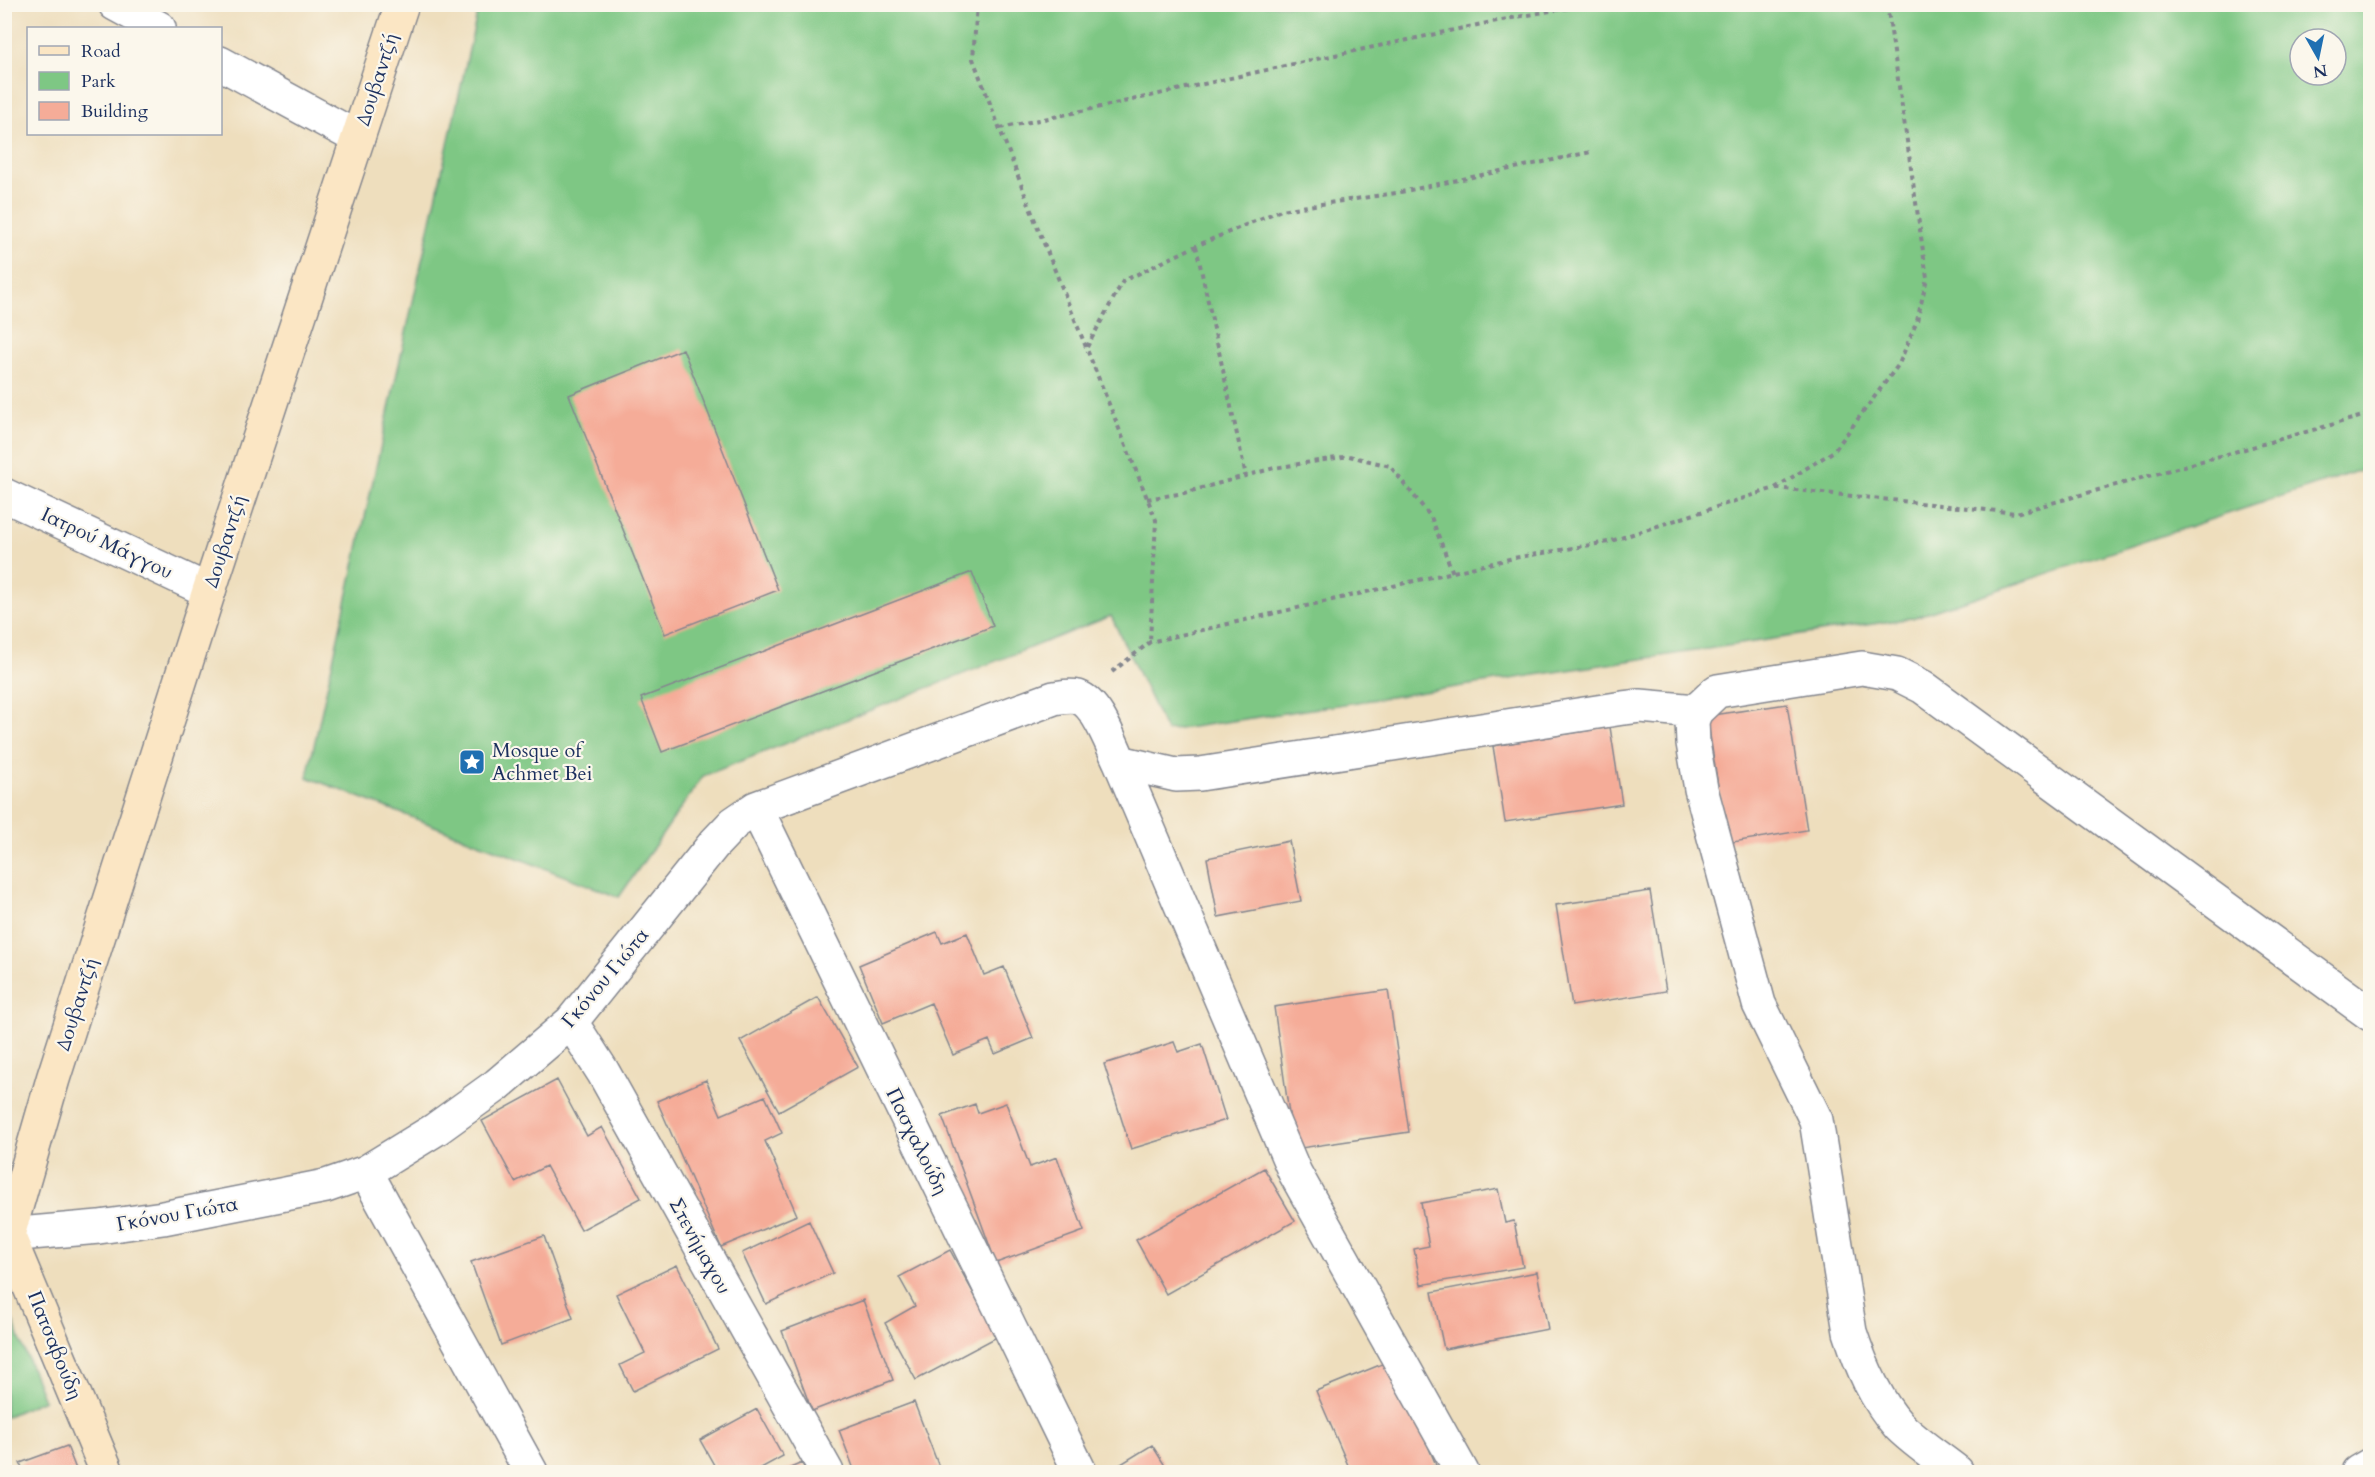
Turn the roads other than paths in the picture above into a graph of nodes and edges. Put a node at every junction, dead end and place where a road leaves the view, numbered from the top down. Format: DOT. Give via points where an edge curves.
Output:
graph roads {
  1 [pos="115,4"];
  2 [pos="402,4"];
  3 [pos="157,27"];
  4 [pos="222,64"];
  5 [pos="358,138"];
  6 [pos="4,495"];
  7 [pos="209,591"];
  8 [pos="1696,711"];
  9 [pos="1120,762"];
  10 [pos="756,808"];
  11 [pos="2370,1014"];
  12 [pos="571,1022"];
  13 [pos="366,1172"];
  14 [pos="6,1236"];
  15 [pos="2370,1465"];
  16 [pos="107,1473"];
  17 [pos="531,1473"];
  18 [pos="826,1473"];
  19 [pos="1080,1473"];
  20 [pos="1462,1473"];
  21 [pos="1957,1473"];
  22 [pos="2358,1473"];
  1 -- 3 [label="street"];
  2 -- 5 [label="street, Δουβαντζή"];
  4 -- 5 [label="street"];
  5 -- 7 [label="street, Δουβαντζή"];
  6 -- 7 [label="street, Ιατρού Μάγγου"];
  7 -- 14 [label="street, Δουβαντζή"];
  8 -- 9 [label="street" via="1623,708 1200,774 1176,775"];
  8 -- 11 [label="street" via="1717,691 1862,668 1897,674 1933,694"];
  8 -- 21 [label="street" via="1693,743 1701,789 1759,1004 1816,1120 1850,1332 1861,1365 1899,1425"];
  9 -- 10 [label="street, Γκόνου Γιώτα" via="1089,704 1078,697 1054,698"];
  9 -- 20 [label="street" via="1295,1173"];
  10 -- 12 [label="street, Γκόνου Γιώτα" via="714,844"];
  10 -- 19 [label="street, Πασχαλούδη"];
  12 -- 13 [label="street, Γκόνου Γιώτα" via="497,1085"];
  12 -- 18 [label="street, Στενήμαχου" via="603,1072"];
  13 -- 14 [label="street, Γκόνου Γιώτα" via="326,1186 163,1218"];
  13 -- 17 [label="street"];
  14 -- 16 [label="street, Πατσαβούδη"];
  15 -- 22 [label="street"];
}
